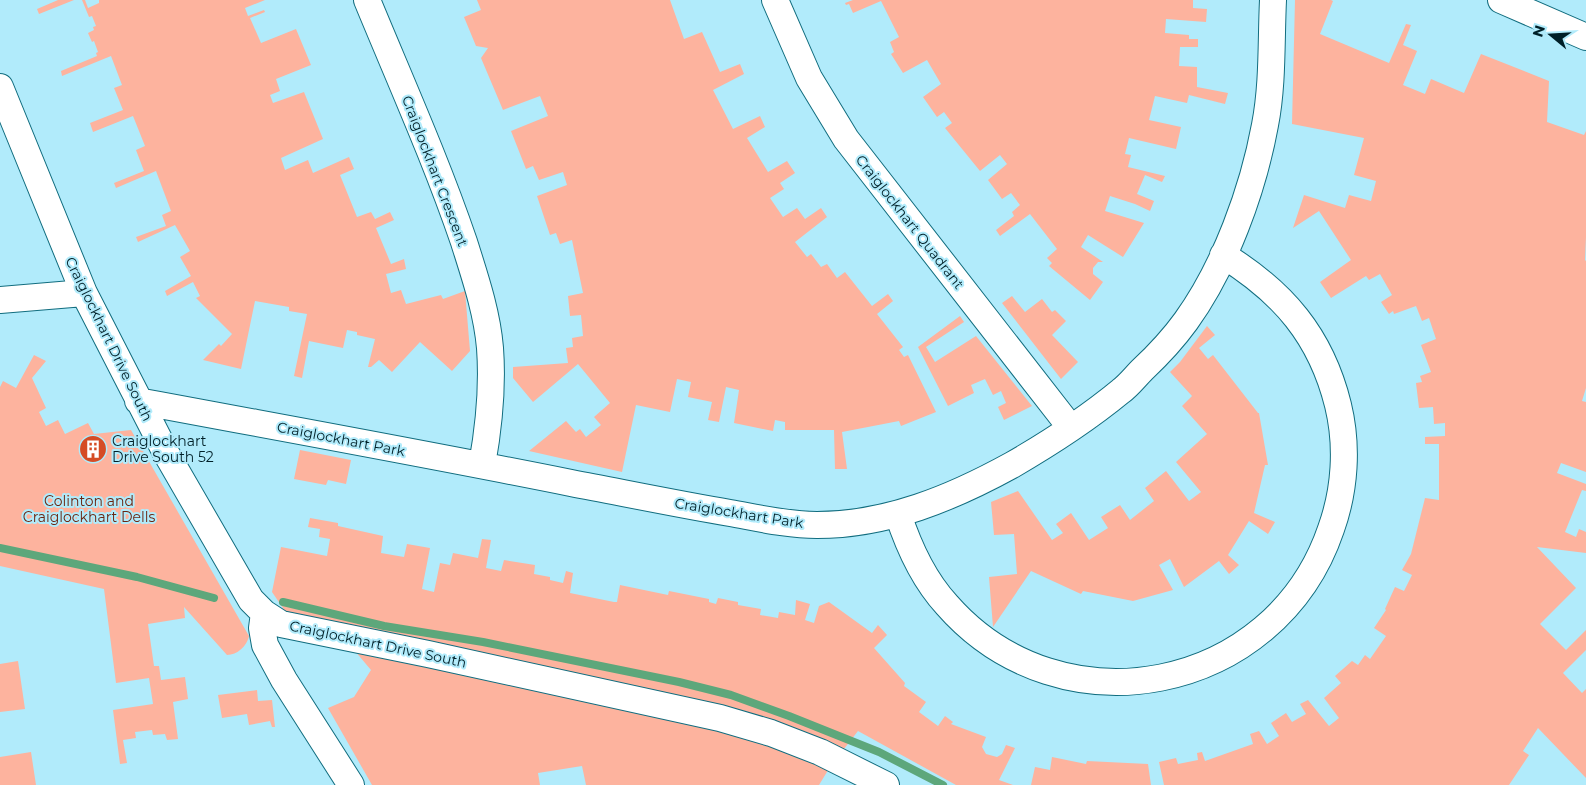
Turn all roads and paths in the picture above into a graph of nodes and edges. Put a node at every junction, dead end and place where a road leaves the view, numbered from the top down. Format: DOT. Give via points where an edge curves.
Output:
graph roads {
  1 [pos="367,0"];
  2 [pos="775,0"];
  3 [pos="1273,0"];
  4 [pos="1501,0"];
  5 [pos="1586,37"];
  6 [pos="0,87"];
  7 [pos="1223,256"];
  8 [pos="84,293"];
  9 [pos="0,300"];
  10 [pos="138,401"];
  11 [pos="1071,428"];
  12 [pos="482,465"];
  13 [pos="898,514"];
  14 [pos="264,614"];
  15 [pos="343,783"];
  16 [pos="886,785"];
  1 -- 12 [label="street, Craiglockhart Crescent" via="449,198 483,304 490,348 491,385"];
  2 -- 11 [label="street, Craiglockhart Quadrant" via="810,78 846,139"];
  3 -- 7 [label="street, Craiglockhart Park" via="1270,90 1265,124 1251,181"];
  4 -- 5 [label="street"];
  6 -- 8 [label="street, Craiglockhart Drive South"];
  7 -- 11 [label="street, Craiglockhart Park" via="1188,318 1172,339 1123,389"];
  7 -- 13 [label="street" via="1265,284 1300,322 1326,366 1342,433 1344,467 1341,492 1327,542 1302,587 1286,607 1248,642 1203,666 1128,683 1077,680 1052,674 1005,653 970,628 946,605 917,562"];
  8 -- 9 [label="street"];
  8 -- 10 [label="street, Craiglockhart Drive South"];
  10 -- 12 [label="street, Craiglockhart Park"];
  10 -- 14 [label="street, Craiglockhart Drive South" via="251,600"];
  11 -- 13 [label="street, Craiglockhart Park" via="966,489"];
  12 -- 13 [label="street, Craiglockhart Park" via="789,523 839,524"];
  14 -- 15 [label="street" via="265,645"];
  14 -- 16 [label="street, Craiglockhart Drive South" via="281,624 720,718 820,752"];
}
